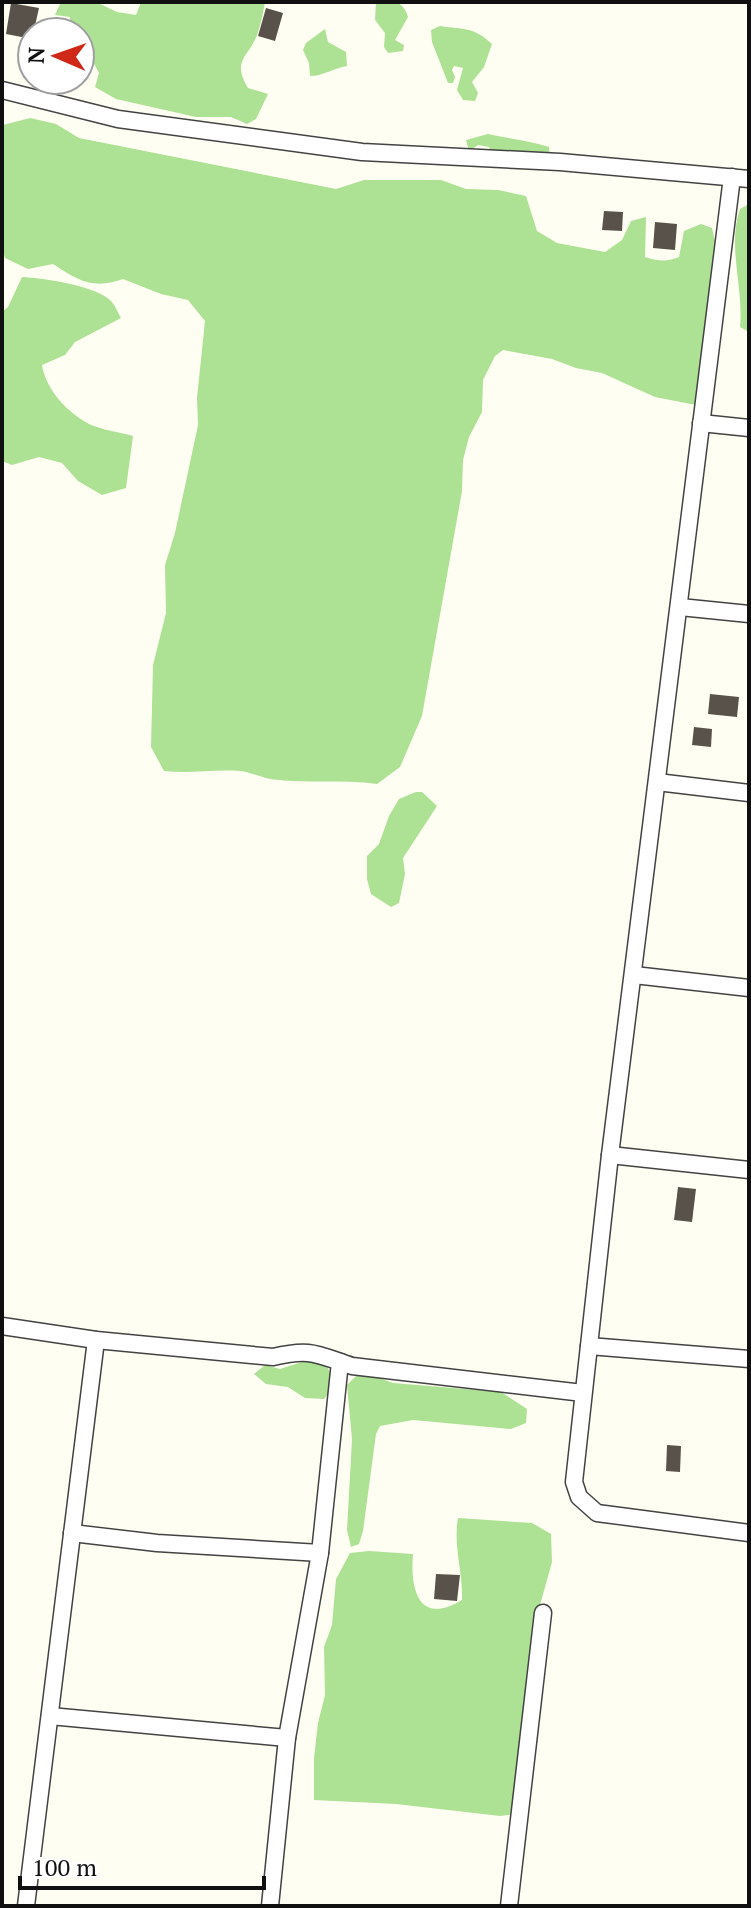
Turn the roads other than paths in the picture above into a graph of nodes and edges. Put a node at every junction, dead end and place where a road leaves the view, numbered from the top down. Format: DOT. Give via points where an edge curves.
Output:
graph roads {
  1 [pos="2,90"];
  2 [pos="740,178"];
  3 [pos="701,423"];
  4 [pos="749,428"];
  5 [pos="680,607"];
  6 [pos="749,614"];
  7 [pos="657,782"];
  8 [pos="749,793"];
  9 [pos="634,975"];
  10 [pos="749,988"];
  11 [pos="610,1155"];
  12 [pos="749,1170"];
  13 [pos="2,1326"];
  14 [pos="96,1340"];
  15 [pos="589,1346"];
  16 [pos="749,1359"];
  17 [pos="340,1362"];
  18 [pos="583,1393"];
  19 [pos="72,1533"];
  20 [pos="749,1533"];
  21 [pos="320,1553"];
  22 [pos="543,1613"];
  23 [pos="50,1716"];
  24 [pos="287,1738"];
  25 [pos="26,1906"];
  26 [pos="270,1906"];
  27 [pos="509,1906"];
  1 -- 2 [label="street" via="118,119 362,152"];
  2 -- 3 [label="street"];
  3 -- 4 [label="street"];
  3 -- 5 [label="street"];
  5 -- 6 [label="street"];
  5 -- 7 [label="street"];
  7 -- 8 [label="street"];
  7 -- 9 [label="street"];
  9 -- 10 [label="street"];
  9 -- 11 [label="street"];
  11 -- 12 [label="street"];
  11 -- 15 [label="street"];
  13 -- 14 [label="street"];
  14 -- 17 [label="street" via="273,1357 300,1351"];
  14 -- 19 [label="street"];
  15 -- 16 [label="street"];
  15 -- 18 [label="street"];
  17 -- 18 [label="street"];
  17 -- 21 [label="street"];
  18 -- 20 [label="street" via="574,1482 588,1507 597,1513"];
  19 -- 21 [label="street"];
  19 -- 23 [label="street"];
  21 -- 24 [label="street"];
  22 -- 27 [label="street"];
  23 -- 24 [label="street"];
  23 -- 25 [label="street"];
  24 -- 26 [label="street"];
}
